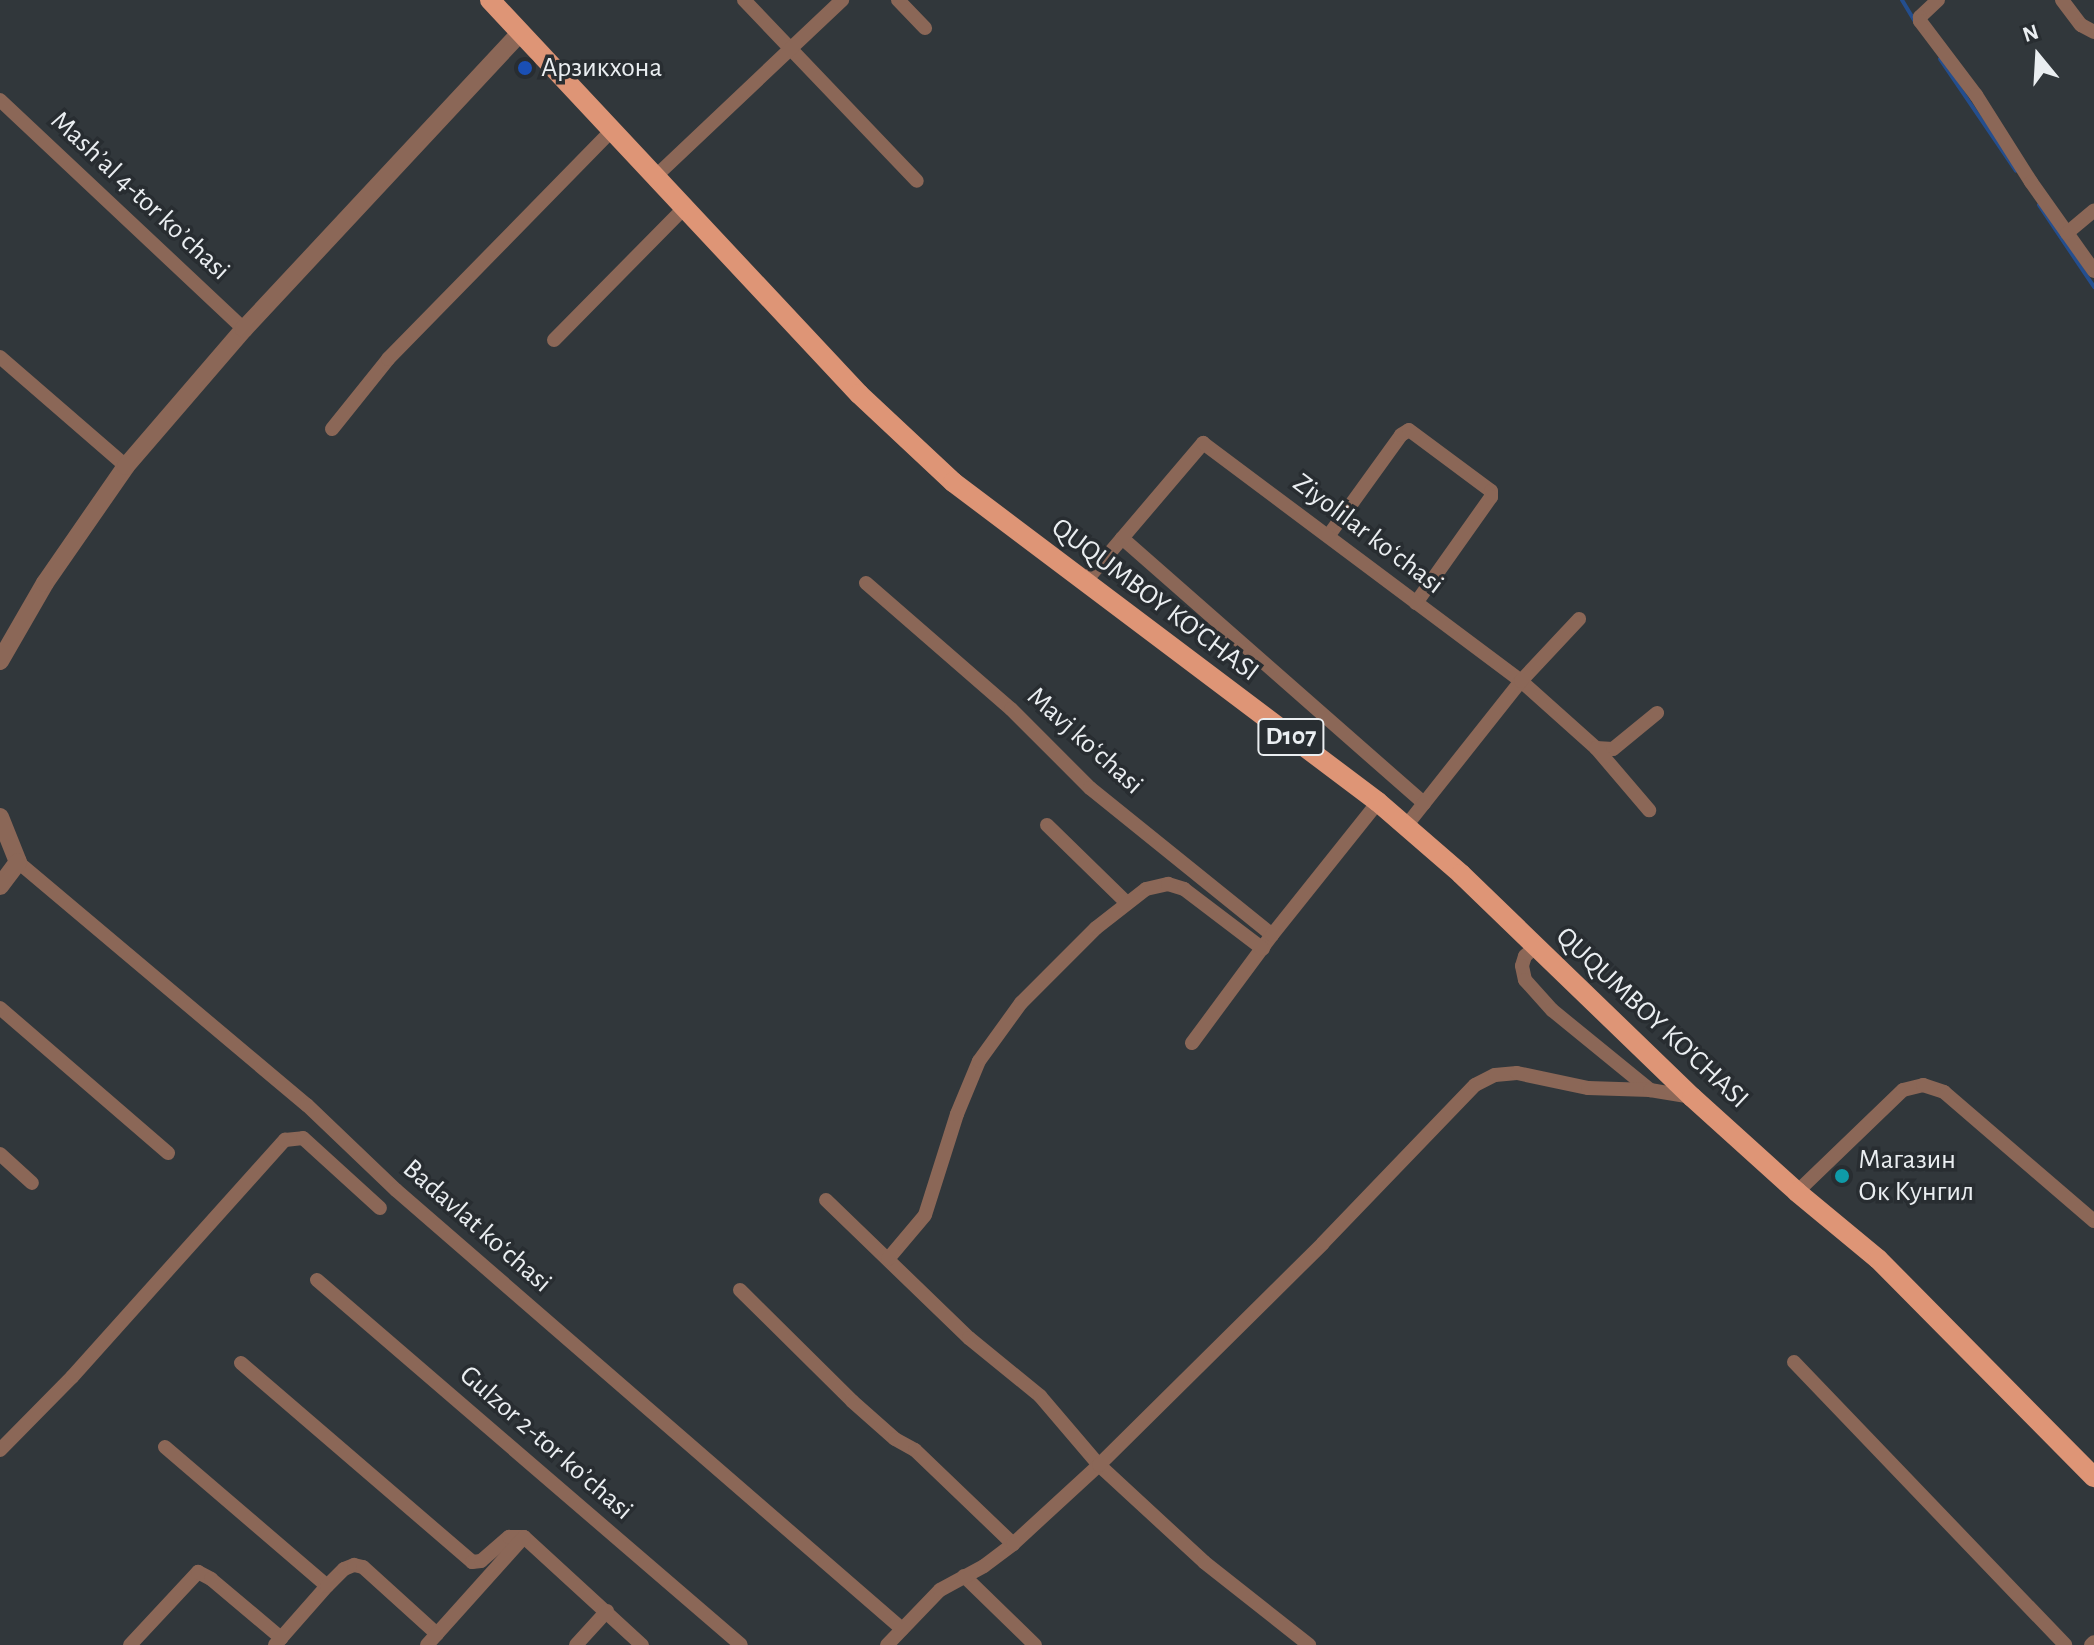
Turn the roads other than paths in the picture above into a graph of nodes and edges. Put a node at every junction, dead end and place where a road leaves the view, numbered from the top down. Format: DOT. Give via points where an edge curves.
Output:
graph roads {
  1 [pos="490,0"];
  2 [pos="744,0"];
  3 [pos="842,0"];
  4 [pos="898,0"];
  5 [pos="1938,0"];
  6 [pos="2062,0"];
  7 [pos="925,28"];
  8 [pos="521,32"];
  9 [pos="2094,32"];
  10 [pos="790,50"];
  11 [pos="0,100"];
  12 [pos="613,129"];
  13 [pos="657,175"];
  14 [pos="917,181"];
  15 [pos="685,207"];
  16 [pos="2094,210"];
  17 [pos="2067,233"];
  18 [pos="2094,271"];
  19 [pos="244,329"];
  20 [pos="554,340"];
  21 [pos="0,357"];
  22 [pos="332,429"];
  23 [pos="126,466"];
  24 [pos="1329,535"];
  25 [pos="1122,538"];
  26 [pos="866,583"];
  27 [pos="1084,583"];
  28 [pos="1416,603"];
  29 [pos="1579,619"];
  30 [pos="0,661"];
  31 [pos="1521,681"];
  32 [pos="1657,713"];
  33 [pos="1596,748"];
  34 [pos="1378,802"];
  35 [pos="1424,803"];
  36 [pos="1649,810"];
  37 [pos="0,817"];
  38 [pos="1047,825"];
  39 [pos="1406,826"];
  40 [pos="18,862"];
  41 [pos="0,886"];
  42 [pos="1127,903"];
  43 [pos="1272,935"];
  44 [pos="1535,947"];
  45 [pos="1263,949"];
  46 [pos="0,1008"];
  47 [pos="1192,1043"];
  48 [pos="1650,1090"];
  49 [pos="1692,1097"];
  50 [pos="168,1153"];
  51 [pos="0,1154"];
  52 [pos="32,1183"];
  53 [pos="1797,1192"];
  54 [pos="826,1200"];
  55 [pos="380,1208"];
  56 [pos="2094,1221"];
  57 [pos="888,1259"];
  58 [pos="317,1280"];
  59 [pos="740,1290"];
  60 [pos="1794,1362"];
  61 [pos="241,1363"];
  62 [pos="165,1447"];
  63 [pos="0,1450"];
  64 [pos="1099,1465"];
  65 [pos="2094,1477"];
  66 [pos="524,1537"];
  67 [pos="1013,1544"];
  68 [pos="964,1576"];
  69 [pos="327,1586"];
  70 [pos="607,1611"];
  71 [pos="902,1629"];
  72 [pos="432,1639"];
  73 [pos="278,1642"];
  74 [pos="130,1645"];
  75 [pos="576,1645"];
  76 [pos="642,1645"];
  77 [pos="741,1645"];
  78 [pos="887,1645"];
  79 [pos="1035,1645"];
  80 [pos="1309,1645"];
  81 [pos="2065,1645"];
  1 -- 8 [label="main road, QUQUMBOY KO'CHASI / D107"];
  2 -- 10 [label="street"];
  3 -- 10 [label="street"];
  4 -- 7 [label="street"];
  5 -- 17 [label="street" via="1920,21"];
  6 -- 9 [label="street" via="2081,25"];
  8 -- 12 [label="main road, QUQUMBOY KO'CHASI / D107"];
  8 -- 19 [label="street"];
  10 -- 13 [label="street"];
  10 -- 14 [label="street"];
  11 -- 19 [label="street, Mashʼal 4-tor koʼchasi"];
  12 -- 13 [label="main road, QUQUMBOY KO'CHASI / D107"];
  12 -- 22 [label="street" via="388,359"];
  13 -- 15 [label="main road, QUQUMBOY KO'CHASI / D107"];
  15 -- 20 [label="street"];
  15 -- 27 [label="main road, QUQUMBOY KO'CHASI / D107" via="890,423 953,482"];
  16 -- 17 [label="street"];
  17 -- 18 [label="street"];
  19 -- 23 [label="street"];
  21 -- 23 [label="street"];
  23 -- 30 [label="street" via="45,583"];
  24 -- 25 [label="street, Ziyolilar koʻchasi" via="1203,443"];
  24 -- 28 [label="street, Ziyolilar koʻchasi"];
  24 -- 28 [label="street" via="1409,430 1491,491"];
  25 -- 27 [label="street"];
  25 -- 35 [label="street"];
  26 -- 43 [label="street, Mavj koʻchasi" via="1011,709 1090,788"];
  27 -- 34 [label="main road, QUQUMBOY KO'CHASI / D107"];
  28 -- 31 [label="street, Ziyolilar koʻchasi"];
  29 -- 31 [label="street"];
  31 -- 33 [label="street, Ziyolilar koʻchasi"];
  31 -- 35 [label="street"];
  32 -- 33 [label="street" via="1613,749"];
  33 -- 36 [label="street, Ziyolilar koʻchasi"];
  34 -- 39 [label="main road, QUQUMBOY KO'CHASI / D107"];
  34 -- 43 [label="street"];
  35 -- 39 [label="street"];
  37 -- 40 [label="street"];
  38 -- 42 [label="street"];
  39 -- 44 [label="main road, QUQUMBOY KO'CHASI / D107"];
  40 -- 41 [label="street"];
  40 -- 71 [label="street, Badavlat koʻchasi" via="307,1105 396,1190"];
  42 -- 45 [label="street" via="1156,885 1176,886"];
  42 -- 57 [label="street" via="1021,1003 979,1061 925,1215"];
  43 -- 45 [label="street"];
  44 -- 48 [label="street" via="1522,966 1548,1015"];
  44 -- 49 [label="main road, QUQUMBOY KO'CHASI / D107"];
  45 -- 47 [label="street"];
  46 -- 50 [label="street"];
  48 -- 49 [label="street"];
  48 -- 64 [label="street" via="1588,1088 1517,1073 1495,1075 1475,1085"];
  49 -- 53 [label="main road, QUQUMBOY KO'CHASI / D107"];
  51 -- 52 [label="street"];
  53 -- 56 [label="street" via="1903,1090 1923,1085 1944,1092"];
  53 -- 65 [label="main road, QUQUMBOY KO'CHASI / D107" via="1878,1259"];
  54 -- 57 [label="street"];
  55 -- 63 [label="street" via="303,1138 285,1140"];
  57 -- 64 [label="street" via="969,1338 1040,1396"];
  58 -- 77 [label="street, Gulzor 2-tor koʼchasi"];
  59 -- 67 [label="street" via="852,1401 915,1450"];
  60 -- 81 [label="street"];
  61 -- 66 [label="street" via="472,1562 481,1561 509,1537"];
  62 -- 69 [label="street"];
  64 -- 67 [label="street"];
  64 -- 80 [label="street" via="1204,1562"];
  66 -- 70 [label="street"];
  66 -- 72 [label="street"];
  67 -- 68 [label="street"];
  68 -- 71 [label="street" via="940,1590"];
  68 -- 79 [label="street"];
  69 -- 72 [label="street" via="344,1569 363,1567"];
  69 -- 73 [label="street"];
  70 -- 75 [label="street"];
  70 -- 76 [label="street"];
  71 -- 78 [label="street"];
  73 -- 74 [label="street" via="198,1572"];
}
